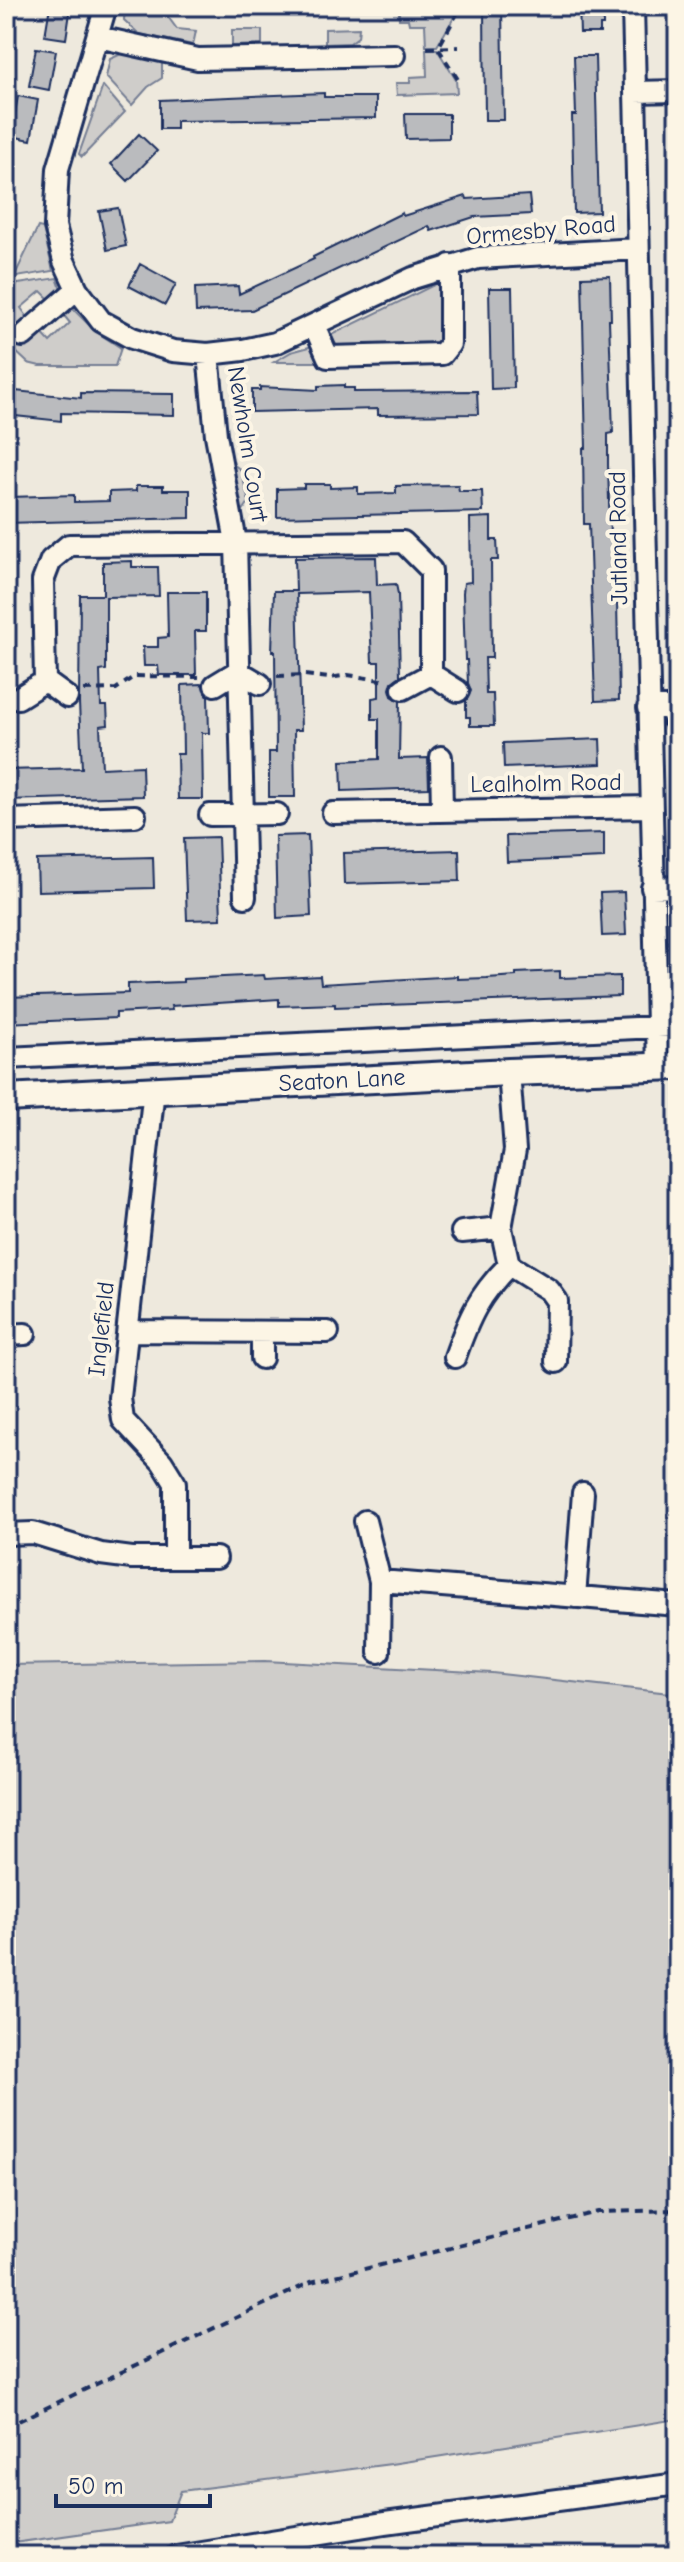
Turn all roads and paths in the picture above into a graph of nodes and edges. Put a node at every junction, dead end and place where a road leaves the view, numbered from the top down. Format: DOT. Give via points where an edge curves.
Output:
graph roads {
  1 [pos="106,6"];
  2 [pos="633,6"];
  3 [pos="458,12"];
  4 [pos="98,37"];
  5 [pos="459,47"];
  6 [pos="427,48"];
  7 [pos="438,48"];
  8 [pos="394,55"];
  9 [pos="459,81"];
  10 [pos="678,91"];
  11 [pos="635,92"];
  12 [pos="638,249"];
  13 [pos="450,265"];
  14 [pos="77,289"];
  15 [pos="314,325"];
  16 [pos="23,336"];
  17 [pos="208,354"];
  18 [pos="236,542"];
  19 [pos="238,671"];
  20 [pos="431,674"];
  21 [pos="266,680"];
  22 [pos="45,681"];
  23 [pos="210,681"];
  24 [pos="397,685"];
  25 [pos="458,691"];
  26 [pos="73,693"];
  27 [pos="18,698"];
  28 [pos="648,708"];
  29 [pos="678,728"];
  30 [pos="441,757"];
  31 [pos="650,807"];
  32 [pos="442,811"];
  33 [pos="333,813"];
  34 [pos="244,814"];
  35 [pos="277,814"];
  36 [pos="210,815"];
  37 [pos="135,816"];
  38 [pos="6,820"];
  39 [pos="678,887"];
  40 [pos="652,888"];
  41 [pos="245,897"];
  42 [pos="678,1026"];
  43 [pos="657,1027"];
  44 [pos="6,1058"];
  45 [pos="668,1067"];
  46 [pos="509,1072"];
  47 [pos="154,1089"];
  48 [pos="6,1098"];
  49 [pos="501,1228"];
  50 [pos="462,1232"];
  51 [pos="509,1265"];
  52 [pos="128,1331"];
  53 [pos="262,1332"];
  54 [pos="328,1332"];
  55 [pos="455,1357"];
  56 [pos="262,1358"];
  57 [pos="556,1362"];
  58 [pos="583,1493"];
  59 [pos="365,1521"];
  60 [pos="6,1534"];
  61 [pos="175,1557"];
  62 [pos="216,1558"];
  63 [pos="380,1581"];
  64 [pos="575,1597"];
  65 [pos="678,1605"];
  66 [pos="379,1652"];
  67 [pos="678,2210"];
  68 [pos="6,2427"];
  69 [pos="678,2484"];
  70 [pos="176,2556"];
  1 -- 4 [label="street, Ormesby Road"];
  2 -- 11 [label="street, Jutland Road"];
  3 -- 7 [label="path"];
  4 -- 8 [label="street" via="198,59"];
  4 -- 14 [label="street, Ormesby Road" via="58,169 55,203 55,226"];
  5 -- 7 [label="path"];
  6 -- 7 [label="path"];
  7 -- 9 [label="path"];
  10 -- 11 [label="street"];
  11 -- 12 [label="street, Jutland Road"];
  12 -- 13 [label="street, Ormesby Road" via="478,258"];
  12 -- 28 [label="street, Jutland Road"];
  13 -- 15 [label="street, Ormesby Road"];
  13 -- 15 [label="street, Ormesby Road" via="450,344 442,354 328,357"];
  14 -- 16 [label="street"];
  14 -- 17 [label="street, Ormesby Road" via="101,321 132,338 173,351"];
  15 -- 17 [label="street, Ormesby Road" via="275,343"];
  17 -- 18 [label="street, Newholm Court" via="216,435"];
  18 -- 19 [label="street, Newholm Court"];
  18 -- 20 [label="street, Newholm Court" via="403,542 431,570"];
  18 -- 22 [label="street, Newholm Court" via="69,545 51,560 43,581"];
  19 -- 21 [label="street"];
  19 -- 23 [label="street"];
  19 -- 34 [label="street, Newholm Court"];
  20 -- 24 [label="street"];
  20 -- 25 [label="street"];
  21 -- 24 [label="path" via="348,675"];
  22 -- 26 [label="street"];
  22 -- 27 [label="street"];
  23 -- 26 [label="path" via="135,676 116,689"];
  28 -- 29 [label="street" via="670,708"];
  28 -- 31 [label="street, Jutland Road"];
  30 -- 32 [label="street, Lealholm Road"];
  31 -- 32 [label="street, Lealholm Road"];
  31 -- 40 [label="street, Jutland Road"];
  32 -- 33 [label="street, Lealholm Road"];
  34 -- 35 [label="street"];
  34 -- 36 [label="street"];
  34 -- 41 [label="street, Newholm Court"];
  37 -- 38 [label="street"];
  39 -- 40 [label="street"];
  40 -- 43 [label="street, Jutland Road"];
  42 -- 43 [label="street, Seaton Lane"];
  43 -- 44 [label="street, Seaton Lane"];
  43 -- 45 [label="street, Jutland Road"];
  45 -- 46 [label="main road, Seaton Lane"];
  46 -- 47 [label="main road, Seaton Lane"];
  46 -- 49 [label="street" via="515,1150"];
  47 -- 48 [label="main road, Seaton Lane"];
  47 -- 52 [label="street, Inglefield"];
  49 -- 50 [label="street"];
  49 -- 51 [label="street"];
  51 -- 55 [label="street" via="487,1287"];
  51 -- 57 [label="street" via="557,1301"];
  52 -- 53 [label="street"];
  52 -- 61 [label="street, Inglefield" via="120,1398 123,1420 175,1483"];
  53 -- 54 [label="street"];
  53 -- 56 [label="street"];
  58 -- 64 [label="street"];
  59 -- 63 [label="street"];
  60 -- 61 [label="street" via="33,1533 101,1554"];
  61 -- 62 [label="street"];
  63 -- 64 [label="street"];
  63 -- 66 [label="street"];
  64 -- 65 [label="street"];
  67 -- 68 [label="path" via="598,2212 311,2282"];
  69 -- 70 [label="street"];
}
